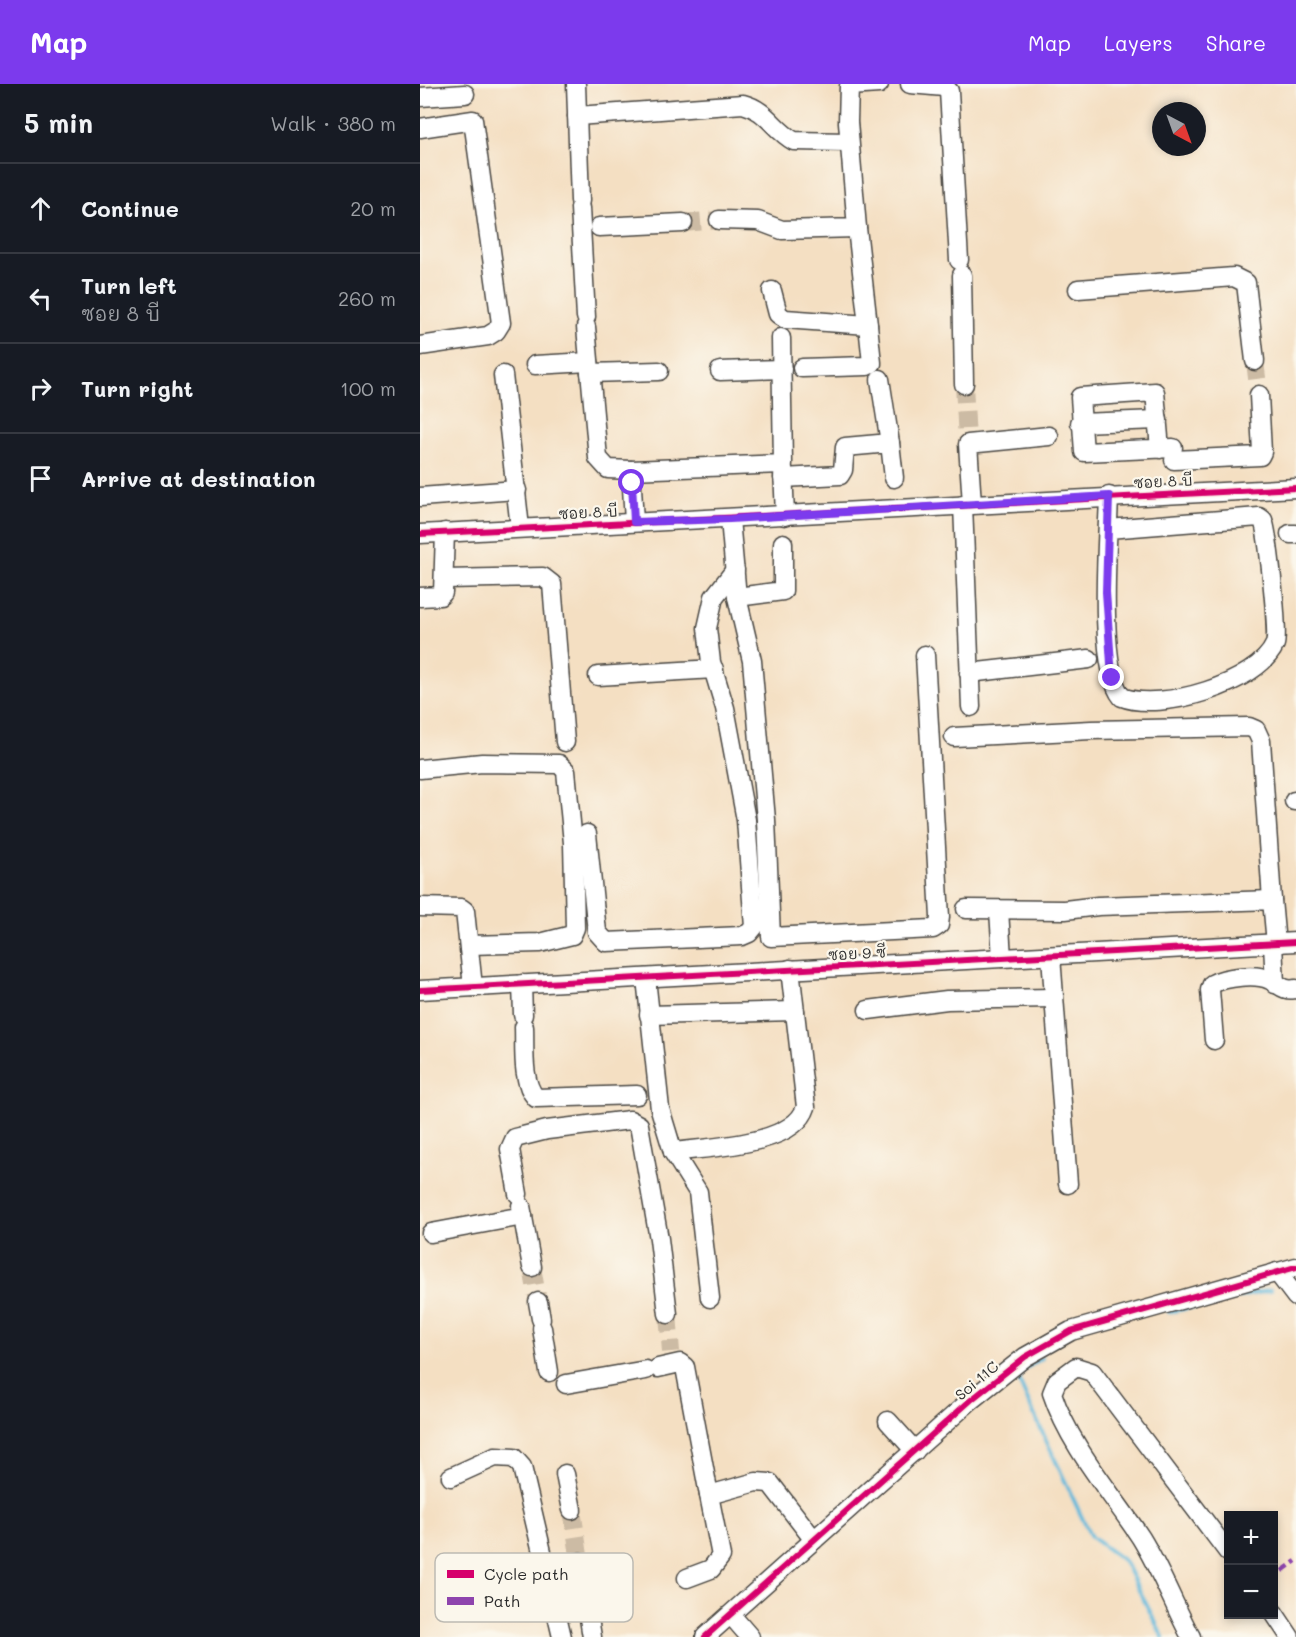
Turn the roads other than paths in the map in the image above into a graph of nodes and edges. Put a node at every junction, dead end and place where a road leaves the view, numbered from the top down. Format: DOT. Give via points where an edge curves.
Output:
graph roads {
  1 [pos="576,84"];
  2 [pos="879,84"];
  3 [pos="910,84"];
  4 [pos="849,85"];
  5 [pos="465,89"];
  6 [pos="420,97"];
  7 [pos="577,116"];
  8 [pos="473,120"];
  9 [pos="420,128"];
  10 [pos="849,142"];
  11 [pos="719,220"];
  12 [pos="683,223"];
  13 [pos="591,228"];
  14 [pos="857,228"];
  15 [pos="1078,288"];
  16 [pos="772,291"];
  17 [pos="868,325"];
  18 [pos="781,338"];
  19 [pos="420,346"];
  20 [pos="1255,361"];
  21 [pos="535,364"];
  22 [pos="590,367"];
  23 [pos="802,368"];
  24 [pos="782,369"];
  25 [pos="659,371"];
  26 [pos="720,371"];
  27 [pos="503,375"];
  28 [pos="880,379"];
  29 [pos="964,384"];
  30 [pos="1259,395"];
  31 [pos="1158,420"];
  32 [pos="1080,423"];
  33 [pos="1048,436"];
  34 [pos="890,443"];
  35 [pos="1170,448"];
  36 [pos="631,470"];
  37 [pos="783,471"];
  38 [pos="894,478"];
  39 [pos="1296,488"];
  40 [pos="517,490"];
  41 [pos="1178,493"];
  42 [pos="1109,496"];
  43 [pos="420,497"];
  44 [pos="968,504"];
  45 [pos="785,516"];
  46 [pos="730,519"];
  47 [pos="634,522"];
  48 [pos="520,528"];
  49 [pos="1108,529"];
  50 [pos="445,532"];
  51 [pos="420,534"];
  52 [pos="783,543"];
  53 [pos="735,570"];
  54 [pos="445,579"];
  55 [pos="420,597"];
  56 [pos="737,597"];
  57 [pos="925,655"];
  58 [pos="1089,659"];
  59 [pos="714,669"];
  60 [pos="969,673"];
  61 [pos="598,676"];
  62 [pos="971,707"];
  63 [pos="954,737"];
  64 [pos="565,742"];
  65 [pos="420,769"];
  66 [pos="587,834"];
  67 [pos="1272,900"];
  68 [pos="420,908"];
  69 [pos="966,909"];
  70 [pos="999,910"];
  71 [pos="1296,942"];
  72 [pos="1274,944"];
  73 [pos="470,945"];
  74 [pos="1051,956"];
  75 [pos="1002,958"];
  76 [pos="790,969"];
  77 [pos="646,978"];
  78 [pos="522,984"];
  79 [pos="1275,984"];
  80 [pos="473,987"];
  81 [pos="1296,989"];
  82 [pos="420,990"];
  83 [pos="1053,999"];
  84 [pos="868,1010"];
  85 [pos="795,1011"];
  86 [pos="649,1015"];
  87 [pos="1214,1040"];
  88 [pos="637,1095"];
  89 [pos="673,1152"];
  90 [pos="1068,1184"];
  91 [pos="520,1205"];
  92 [pos="430,1233"];
  93 [pos="532,1267"];
  94 [pos="1296,1267"];
  95 [pos="1277,1272"];
  96 [pos="1296,1297"];
  97 [pos="710,1298"];
  98 [pos="668,1314"];
  99 [pos="540,1316"];
  100 [pos="549,1372"];
  101 [pos="566,1384"];
  102 [pos="888,1421"];
  103 [pos="915,1451"];
  104 [pos="565,1474"];
  105 [pos="451,1477"];
  106 [pos="709,1495"];
  107 [pos="572,1510"];
  108 [pos="814,1540"];
  109 [pos="1224,1547"];
  110 [pos="542,1553"];
  111 [pos="687,1578"];
  112 [pos="731,1615"];
  113 [pos="1278,1619"];
  114 [pos="558,1622"];
  115 [pos="590,1622"];
  116 [pos="562,1637"];
  117 [pos="592,1637"];
  118 [pos="705,1637"];
  119 [pos="750,1637"];
  120 [pos="1191,1637"];
  121 [pos="1290,1637"];
  1 -- 7 [label="street"];
  2 -- 4 [label="street"];
  3 -- 29 [label="street" via="944,87 949,91"];
  4 -- 10 [label="street"];
  5 -- 6 [label="street"];
  5 -- 8 [label="street"];
  7 -- 10 [label="street" via="744,104 770,118 794,141"];
  7 -- 13 [label="street" via="580,204"];
  8 -- 9 [label="street"];
  8 -- 19 [label="street" via="501,323 488,336"];
  10 -- 14 [label="street"];
  11 -- 14 [label="street" via="758,221 782,230"];
  12 -- 13 [label="street"];
  13 -- 22 [label="street" via="586,322"];
  14 -- 17 [label="street"];
  15 -- 20 [label="street" via="1243,279"];
  16 -- 17 [label="street" via="778,314 784,320"];
  17 -- 23 [label="street" via="872,363"];
  18 -- 24 [label="street"];
  21 -- 22 [label="street"];
  22 -- 25 [label="street"];
  22 -- 36 [label="street" via="598,458 608,469"];
  24 -- 26 [label="street"];
  24 -- 37 [label="street"];
  27 -- 40 [label="street"];
  28 -- 34 [label="street"];
  30 -- 35 [label="street" via="1263,452 1260,456"];
  31 -- 32 [label="street"];
  31 -- 32 [label="street" via="1154,391 1083,396 1078,400"];
  31 -- 35 [label="street"];
  32 -- 35 [label="street" via="1084,452"];
  33 -- 44 [label="street" via="967,442"];
  34 -- 37 [label="street" via="845,447 840,475"];
  34 -- 38 [label="street"];
  35 -- 41 [label="street"];
  36 -- 37 [label="street"];
  36 -- 47 [label="street"];
  37 -- 45 [label="street"];
  39 -- 41 [label="street, ซอย 8 บี"];
  40 -- 43 [label="street"];
  40 -- 48 [label="street"];
  41 -- 42 [label="street, ซอย 8 บี"];
  42 -- 44 [label="street, ซอย 8 บี"];
  42 -- 49 [label="street"];
  44 -- 45 [label="street, ซอย 8 บี"];
  44 -- 60 [label="street"];
  45 -- 46 [label="street, ซอย 8 บี"];
  46 -- 47 [label="street, ซอย 8 บี"];
  46 -- 53 [label="street"];
  47 -- 48 [label="street, ซอย 8 บี"];
  48 -- 50 [label="street, ซอย 8 บี"];
  49 -- 49 [label="street" via="1107,630 1112,678 1122,697 1131,701 1164,701 1220,688 1237,679 1272,648 1275,626 1263,520 1259,517"];
  50 -- 51 [label="street, ซอย 8 บี"];
  50 -- 54 [label="street"];
  52 -- 56 [label="street" via="783,591"];
  53 -- 56 [label="street"];
  53 -- 59 [label="street" via="714,597 710,611 707,628"];
  54 -- 55 [label="street" via="440,596"];
  54 -- 64 [label="street" via="543,577 552,584"];
  56 -- 57 [label="street" via="752,661 766,820 769,931 776,939 933,929 939,925"];
  58 -- 60 [label="street"];
  59 -- 61 [label="street"];
  59 -- 66 [label="street" via="746,820 754,927 742,936 606,942 597,932"];
  60 -- 62 [label="street"];
  63 -- 67 [label="street" via="1091,730 1256,730 1261,741"];
  65 -- 73 [label="street" via="482,763 559,764 566,771 573,843 572,934 540,943"];
  67 -- 70 [label="street"];
  67 -- 72 [label="street"];
  68 -- 73 [label="street" via="461,908 465,911"];
  69 -- 70 [label="street"];
  70 -- 75 [label="street"];
  71 -- 72 [label="street, ซอย 9 ซี"];
  72 -- 74 [label="street, ซอย 9 ซี"];
  72 -- 79 [label="street"];
  73 -- 80 [label="street"];
  74 -- 75 [label="street, ซอย 9 ซี"];
  74 -- 83 [label="street"];
  75 -- 76 [label="street, ซอย 9 ซี"];
  76 -- 77 [label="street, ซอย 9 ซี"];
  76 -- 85 [label="street"];
  77 -- 78 [label="street, ซอย 9 ซี"];
  77 -- 86 [label="street"];
  78 -- 80 [label="street, ซอย 9 ซี"];
  78 -- 88 [label="street" via="527,1082 536,1098"];
  79 -- 81 [label="street" via="1286,991"];
  79 -- 87 [label="street" via="1259,977 1212,984"];
  80 -- 82 [label="street, ซอย 9 ซี"];
  83 -- 84 [label="street" via="947,999"];
  83 -- 90 [label="street"];
  85 -- 86 [label="street"];
  85 -- 89 [label="street" via="806,1107 803,1118 761,1140"];
  86 -- 89 [label="street" via="660,1109"];
  89 -- 97 [label="street" via="698,1192"];
  91 -- 92 [label="street"];
  91 -- 93 [label="street"];
  91 -- 98 [label="street" via="510,1149 515,1138 547,1130 636,1122 659,1239"];
  94 -- 95 [label="street, Soi 11C"];
  95 -- 96 [label="street"];
  95 -- 103 [label="street, Soi 11C" via="1071,1331 1025,1357"];
  99 -- 100 [label="street"];
  101 -- 106 [label="street" via="662,1364 685,1367"];
  102 -- 103 [label="street"];
  103 -- 108 [label="street, Soi 11C"];
  104 -- 107 [label="street"];
  105 -- 110 [label="street" via="495,1457 514,1458 522,1467"];
  106 -- 108 [label="street" via="756,1482 770,1483"];
  106 -- 111 [label="street" via="721,1556 711,1569"];
  108 -- 112 [label="street, Soi 11C"];
  109 -- 120 [label="street" via="1092,1372 1076,1367 1057,1381 1052,1393 1059,1412 1147,1549"];
  112 -- 118 [label="street, Soi 11C"];
  112 -- 119 [label="street"];
  113 -- 121 [label="street"];
  114 -- 116 [label="street"];
  115 -- 117 [label="street"];
}
